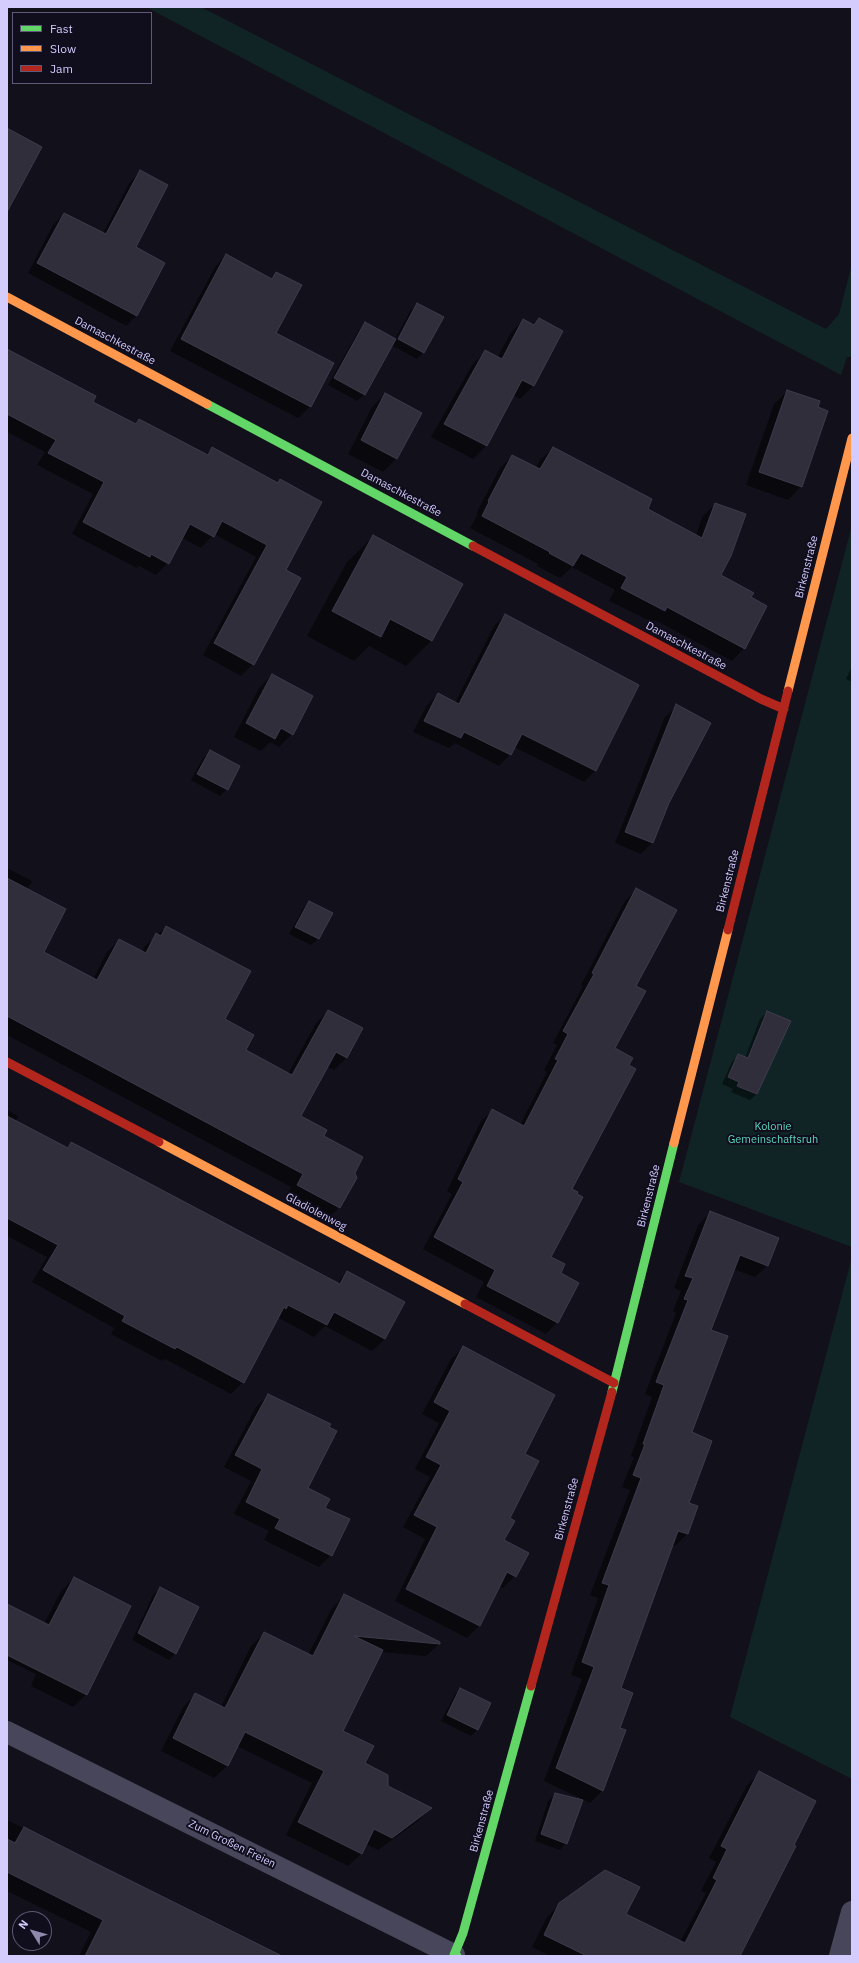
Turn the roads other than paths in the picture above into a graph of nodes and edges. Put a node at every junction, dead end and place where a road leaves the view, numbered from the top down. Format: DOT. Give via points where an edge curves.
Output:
graph roads {
  1 [pos="7,297"];
  2 [pos="852,438"];
  3 [pos="784,709"];
  4 [pos="7,1062"];
  5 [pos="614,1383"];
  6 [pos="7,1732"];
  7 [pos="852,1912"];
  8 [pos="455,1955"];
  9 [pos="840,1956"];
  1 -- 3 [label="street, Damaschkestraße"];
  2 -- 3 [label="street, Birkenstraße"];
  3 -- 5 [label="street, Birkenstraße"];
  4 -- 5 [label="street, Gladiolenweg"];
  5 -- 8 [label="street, Birkenstraße" via="464,1933"];
  6 -- 8 [label="street, Zum Großen Freien"];
  7 -- 9 [label="street"];
}
